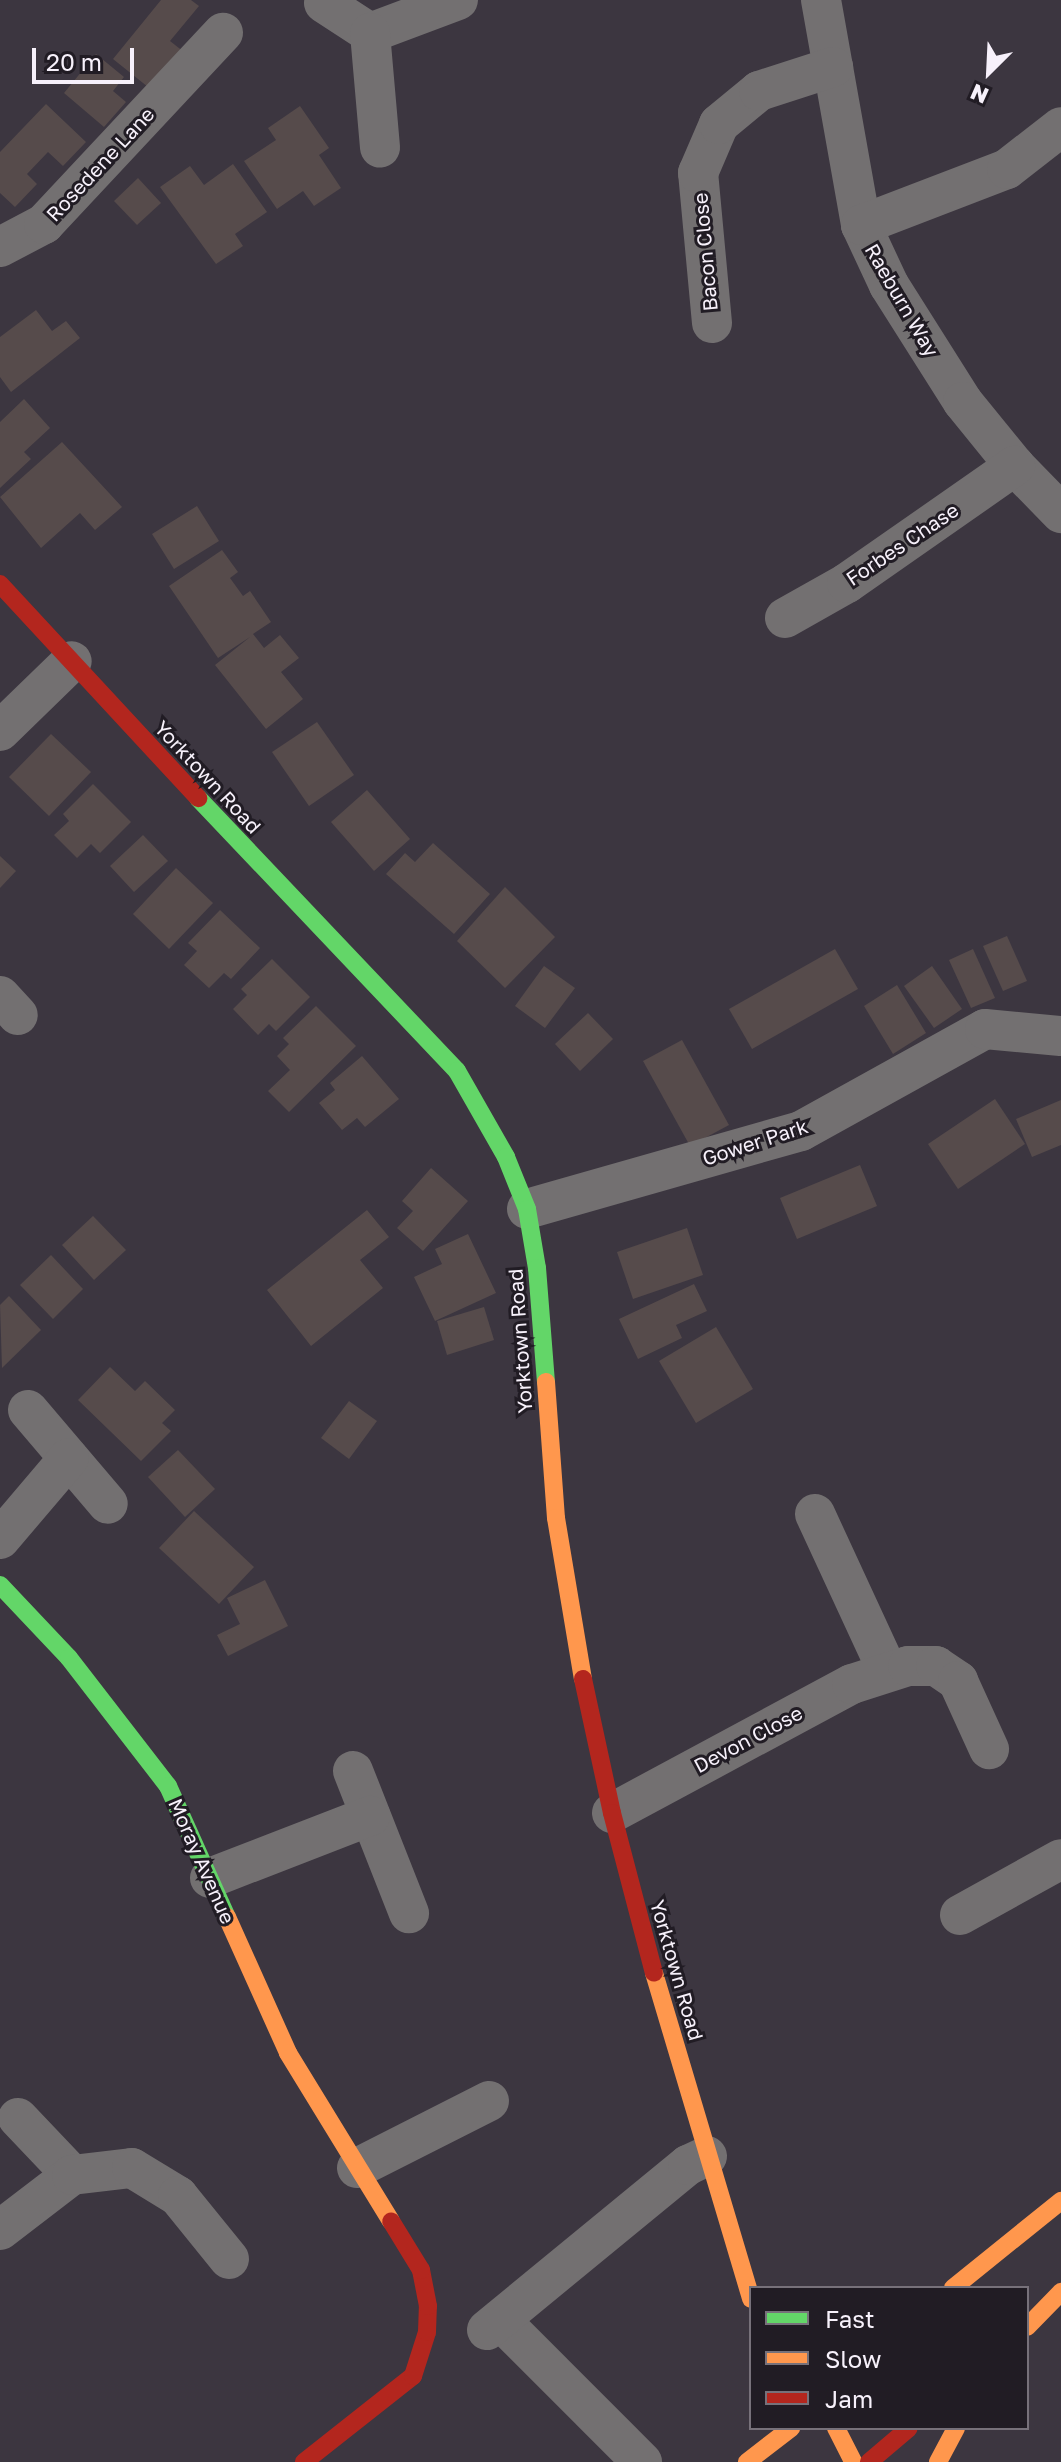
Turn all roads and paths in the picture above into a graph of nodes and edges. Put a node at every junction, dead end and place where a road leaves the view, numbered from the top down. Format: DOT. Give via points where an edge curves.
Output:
graph roads {
  1 [pos="458,0"];
  2 [pos="821,0"];
  3 [pos="324,3"];
  4 [pos="223,33"];
  5 [pos="370,33"];
  6 [pos="833,67"];
  7 [pos="1061,127"];
  8 [pos="380,148"];
  9 [pos="861,225"];
  10 [pos="0,247"];
  11 [pos="712,323"];
  12 [pos="1015,466"];
  13 [pos="1061,513"];
  14 [pos="0,584"];
  15 [pos="785,618"];
  16 [pos="72,661"];
  17 [pos="0,731"];
  18 [pos="1061,1036"];
  19 [pos="527,1209"];
  20 [pos="28,1410"];
  21 [pos="69,1458"];
  22 [pos="108,1504"];
  23 [pos="815,1514"];
  24 [pos="0,1539"];
  25 [pos="0,1585"];
  26 [pos="887,1670"];
  27 [pos="989,1749"];
  28 [pos="353,1771"];
  29 [pos="612,1813"];
  30 [pos="370,1816"];
  31 [pos="1061,1859"];
  32 [pos="210,1878"];
  33 [pos="409,1913"];
  34 [pos="960,1915"];
  35 [pos="489,2101"];
  36 [pos="18,2118"];
  37 [pos="707,2156"];
  38 [pos="357,2168"];
  39 [pos="72,2175"];
  40 [pos="1061,2201"];
  41 [pos="0,2230"];
  42 [pos="229,2259"];
  43 [pos="745,2270"];
  44 [pos="759,2286"];
  45 [pos="955,2286"];
  46 [pos="749,2289"];
  47 [pos="1061,2292"];
  48 [pos="1029,2325"];
  49 [pos="837,2430"];
  50 [pos="907,2430"];
  51 [pos="955,2430"];
  52 [pos="784,2435"];
  53 [pos="304,2462"];
  54 [pos="642,2462"];
  55 [pos="747,2462"];
  56 [pos="853,2462"];
  57 [pos="869,2462"];
  58 [pos="938,2462"];
  1 -- 5 [label="street"];
  2 -- 6 [label="street, Raeburn Way"];
  3 -- 5 [label="street"];
  4 -- 10 [label="street, Rosedene Lane" via="44,224"];
  5 -- 8 [label="street"];
  6 -- 9 [label="street, Raeburn Way"];
  6 -- 11 [label="street, Bacon Close" via="759,91 719,124 698,173"];
  7 -- 9 [label="street" via="1007,169"];
  9 -- 12 [label="street, Raeburn Way" via="889,285 963,402"];
  12 -- 13 [label="street, Raeburn Way"];
  12 -- 15 [label="street, Forbes Chase" via="847,583"];
  14 -- 16 [label="street, Yorktown Road"];
  16 -- 17 [label="street"];
  16 -- 19 [label="street, Yorktown Road" via="272,880 457,1071 506,1157"];
  18 -- 19 [label="street, Gower Park" via="985,1029 801,1131"];
  19 -- 29 [label="street, Yorktown Road" via="537,1268 556,1518 580,1666"];
  20 -- 21 [label="street"];
  21 -- 22 [label="street"];
  21 -- 24 [label="street"];
  23 -- 26 [label="street"];
  25 -- 32 [label="street, Moray Avenue" via="69,1658 168,1786"];
  26 -- 27 [label="street, Devon Close" via="936,1666 958,1681"];
  26 -- 29 [label="street, Devon Close"];
  28 -- 30 [label="street"];
  29 -- 37 [label="street, Yorktown Road"];
  30 -- 32 [label="street"];
  30 -- 33 [label="street"];
  31 -- 34 [label="street"];
  32 -- 38 [label="street, Moray Avenue" via="288,2053"];
  35 -- 38 [label="street"];
  36 -- 39 [label="street"];
  37 -- 43 [label="street, Yorktown Road"];
  37 -- 54 [label="street" via="688,2165 494,2325"];
  38 -- 53 [label="street, Moray Avenue" via="421,2270 427,2332 413,2376"];
  39 -- 41 [label="street"];
  39 -- 42 [label="street" via="132,2168 178,2196"];
  40 -- 45 [label="street"];
  43 -- 44 [label="street, Yorktown Road"];
  43 -- 46 [label="street, Yorktown Road"];
  47 -- 48 [label="street"];
  49 -- 56 [label="street"];
  50 -- 57 [label="street"];
  51 -- 58 [label="street"];
  52 -- 55 [label="street"];
}
